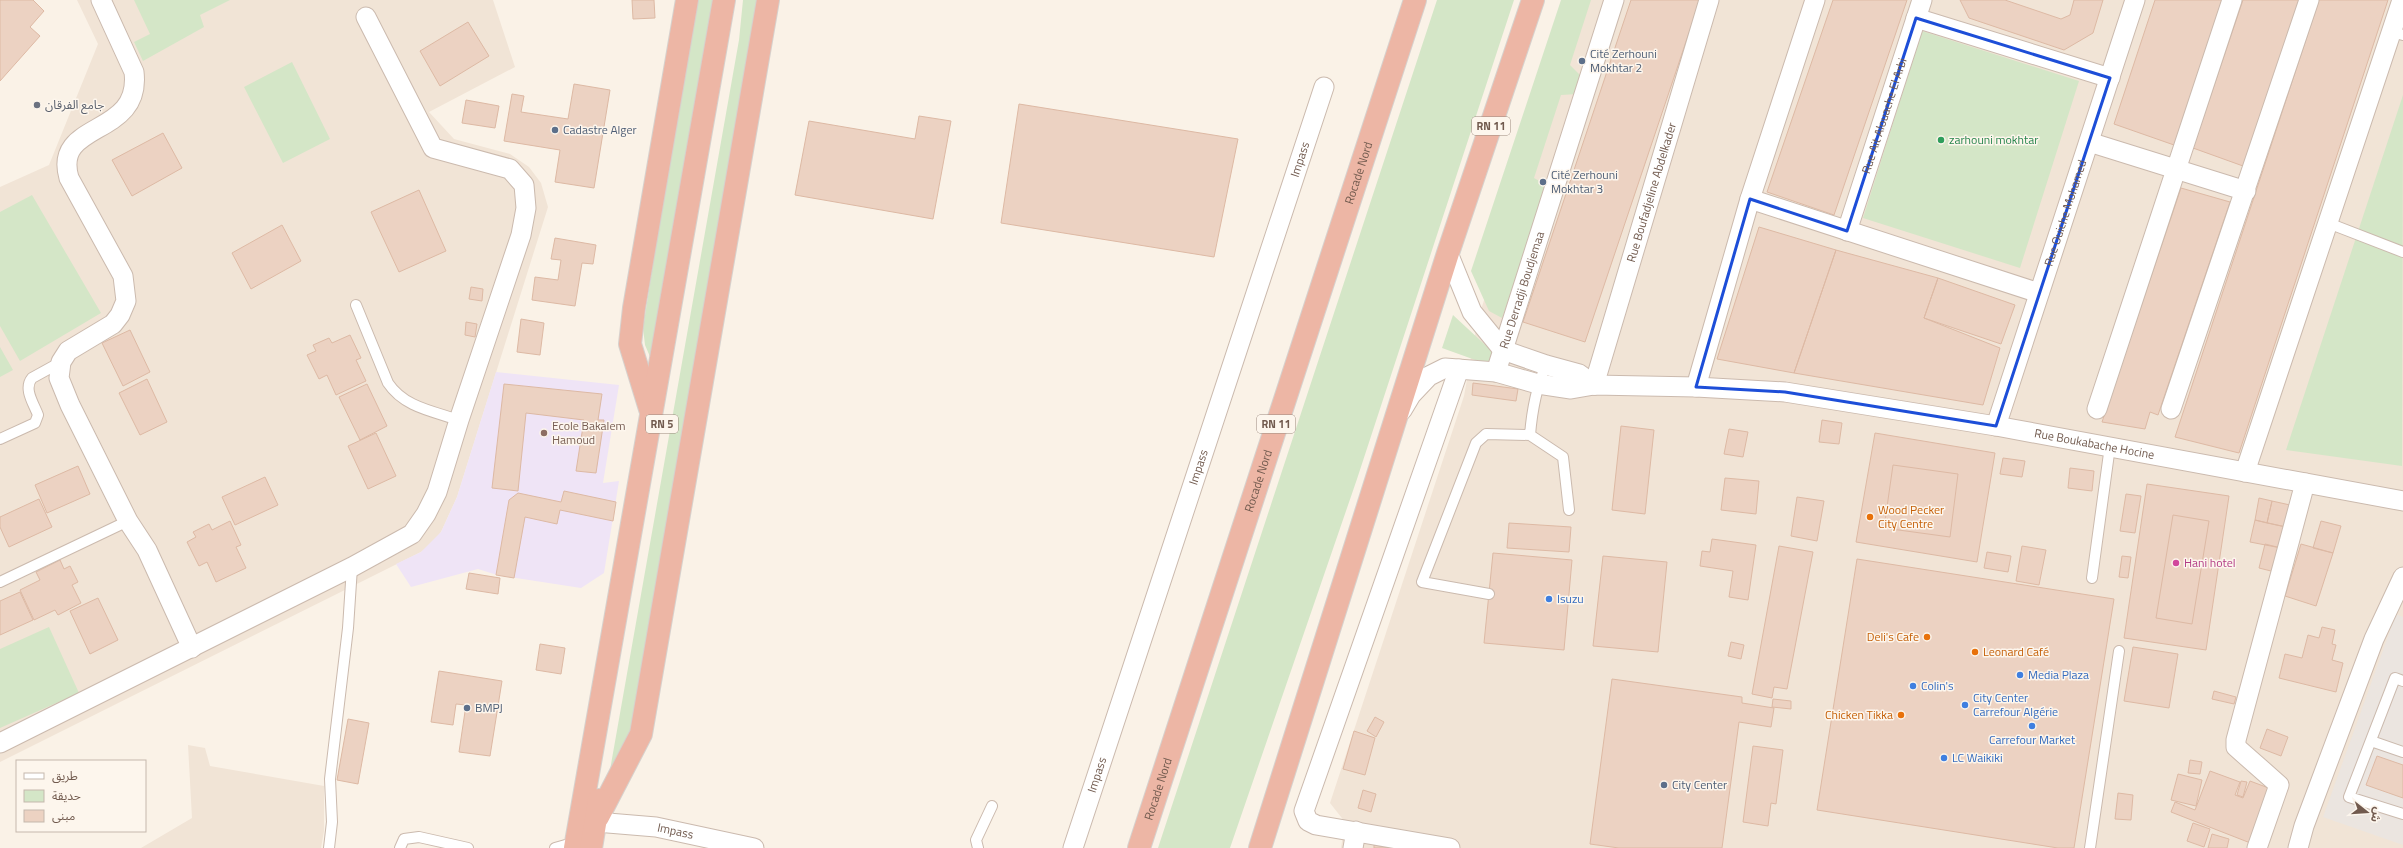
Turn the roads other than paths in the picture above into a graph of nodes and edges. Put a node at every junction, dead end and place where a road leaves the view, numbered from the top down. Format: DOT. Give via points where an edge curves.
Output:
graph roads {
  1 [pos="101,0"];
  2 [pos="687,0"];
  3 [pos="724,0"];
  4 [pos="734,0"];
  5 [pos="768,0"];
  6 [pos="1415,0"];
  7 [pos="1533,0"];
  8 [pos="1614,0"];
  9 [pos="1709,0"];
  10 [pos="1815,0"];
  11 [pos="1922,0"];
  12 [pos="2136,0"];
  13 [pos="2232,0"];
  14 [pos="2309,0"];
  15 [pos="2402,0"];
  16 [pos="366,17"];
  17 [pos="1916,18"];
  18 [pos="2397,34"];
  19 [pos="2110,78"];
  20 [pos="1324,86"];
  21 [pos="2089,142"];
  22 [pos="2176,170"];
  23 [pos="2246,192"];
  24 [pos="1750,199"];
  25 [pos="2328,223"];
  26 [pos="1847,231"];
  27 [pos="1448,252"];
  28 [pos="2403,252"];
  29 [pos="2039,293"];
  30 [pos="356,305"];
  31 [pos="1503,350"];
  32 [pos="61,362"];
  33 [pos="1546,365"];
  34 [pos="1459,369"];
  35 [pos="1496,372"];
  36 [pos="1538,384"];
  37 [pos="1594,384"];
  38 [pos="1696,387"];
  39 [pos="2097,409"];
  40 [pos="2171,409"];
  41 [pos="652,414"];
  42 [pos="459,420"];
  43 [pos="1393,425"];
  44 [pos="1996,426"];
  45 [pos="1530,435"];
  46 [pos="0,439"];
  47 [pos="2110,446"];
  48 [pos="2245,472"];
  49 [pos="2305,483"];
  50 [pos="2403,501"];
  51 [pos="1569,510"];
  52 [pos="128,521"];
  53 [pos="352,567"];
  54 [pos="2403,577"];
  55 [pos="2092,578"];
  56 [pos="0,582"];
  57 [pos="1489,594"];
  58 [pos="192,648"];
  59 [pos="2119,651"];
  60 [pos="2403,681"];
  61 [pos="2371,741"];
  62 [pos="0,742"];
  63 [pos="2403,752"];
  64 [pos="992,806"];
  65 [pos="2403,814"];
  66 [pos="596,822"];
  67 [pos="1355,839"];
  68 [pos="581,846"];
  69 [pos="1424,846"];
  70 [pos="329,848"];
  71 [pos="400,848"];
  72 [pos="468,848"];
  73 [pos="555,848"];
  74 [pos="754,848"];
  75 [pos="978,848"];
  76 [pos="1073,848"];
  77 [pos="1139,848"];
  78 [pos="1260,848"];
  79 [pos="1450,848"];
  80 [pos="2090,848"];
  81 [pos="2257,848"];
  82 [pos="2298,848"];
  1 -- 32 [label="street" via="134,72 135,83 127,108 120,116 76,142 66,169 123,276 126,300 120,316 113,324 80,341 68,351"];
  2 -- 41 [label="highway, RN 5" via="630,344"];
  3 -- 41 [label="highway, RN 5"];
  4 -- 66 [label="highway, RN 5"];
  5 -- 66 [label="highway" via="641,734"];
  6 -- 77 [label="highway, Rocade Nord / RN 11"];
  7 -- 27 [label="highway, RN 11"];
  8 -- 31 [label="street, Rue Derradji Boudjemaa"];
  9 -- 37 [label="street, Rue Boufadjeline Abdelkader"];
  10 -- 24 [label="street"];
  11 -- 17 [label="street, Rue Ait Alouache El Arbi"];
  12 -- 19 [label="street, Rue Ouiche Mohamed"];
  13 -- 22 [label="street"];
  14 -- 23 [label="street"];
  15 -- 18 [label="street"];
  16 -- 42 [label="street" via="433,148 510,169 524,185 526,208 521,234"];
  17 -- 19 [label="street"];
  17 -- 26 [label="street, Rue Ait Alouache El Arbi"];
  18 -- 25 [label="street"];
  19 -- 21 [label="street, Rue Ouiche Mohamed"];
  20 -- 76 [label="street, Impass"];
  21 -- 22 [label="street"];
  21 -- 29 [label="street, Rue Ouiche Mohamed"];
  22 -- 23 [label="street"];
  22 -- 39 [label="street"];
  23 -- 40 [label="street"];
  24 -- 26 [label="street"];
  24 -- 38 [label="street"];
  25 -- 28 [label="lane"];
  25 -- 48 [label="street"];
  26 -- 29 [label="street"];
  27 -- 31 [label="street" via="1472,312"];
  27 -- 43 [label="highway, RN 11"];
  29 -- 44 [label="street, Rue Ouiche Mohamed"];
  30 -- 42 [label="lane" via="388,383 396,394 405,401"];
  31 -- 33 [label="street, Rue Derradji Boudjemaa"];
  31 -- 35 [label="street"];
  32 -- 46 [label="lane" via="28,382 38,415 35,423"];
  32 -- 52 [label="street" via="59,378 70,405"];
  33 -- 36 [label="lane"];
  33 -- 37 [label="street, Rue Derradji Boudjemaa" via="1579,374"];
  34 -- 35 [label="street"];
  34 -- 43 [label="street" via="1445,368 1429,376 1411,395"];
  34 -- 67 [label="street" via="1304,811 1308,821"];
  35 -- 36 [label="street"];
  36 -- 37 [label="street" via="1571,389"];
  36 -- 45 [label="lane" via="1532,408"];
  37 -- 38 [label="street"];
  38 -- 44 [label="street, Rue Boukabache Hocine" via="1785,392"];
  41 -- 68 [label="highway, RN 5"];
  42 -- 53 [label="street" via="437,492 412,534"];
  43 -- 78 [label="highway, RN 11"];
  44 -- 47 [label="street, Rue Boukabache Hocine"];
  45 -- 51 [label="lane" via="1563,458"];
  45 -- 57 [label="lane" via="1486,434 1476,443 1422,582"];
  47 -- 48 [label="street, Rue Boukabache Hocine"];
  47 -- 55 [label="lane"];
  48 -- 49 [label="street, Rue Boukabache Hocine"];
  49 -- 50 [label="street, Rue Boukabache Hocine"];
  49 -- 81 [label="street" via="2236,740 2236,747 2279,785"];
  52 -- 56 [label="lane"];
  52 -- 58 [label="street" via="147,550"];
  53 -- 58 [label="street"];
  53 -- 70 [label="lane" via="348,628 330,780 332,822"];
  54 -- 82 [label="street" via="2374,639"];
  58 -- 62 [label="street"];
  59 -- 80 [label="lane"];
  60 -- 61 [label="lane" via="2395,678"];
  61 -- 63 [label="lane"];
  61 -- 65 [label="lane" via="2349,797"];
  64 -- 75 [label="lane" via="976,840"];
  66 -- 68 [label="highway, RN 5"];
  66 -- 74 [label="street, Impass" via="656,827"];
  67 -- 69 [label="street"];
  68 -- 73 [label="lane"];
  69 -- 79 [label="street"];
  71 -- 72 [label="lane" via="404,839 419,837"];
}
